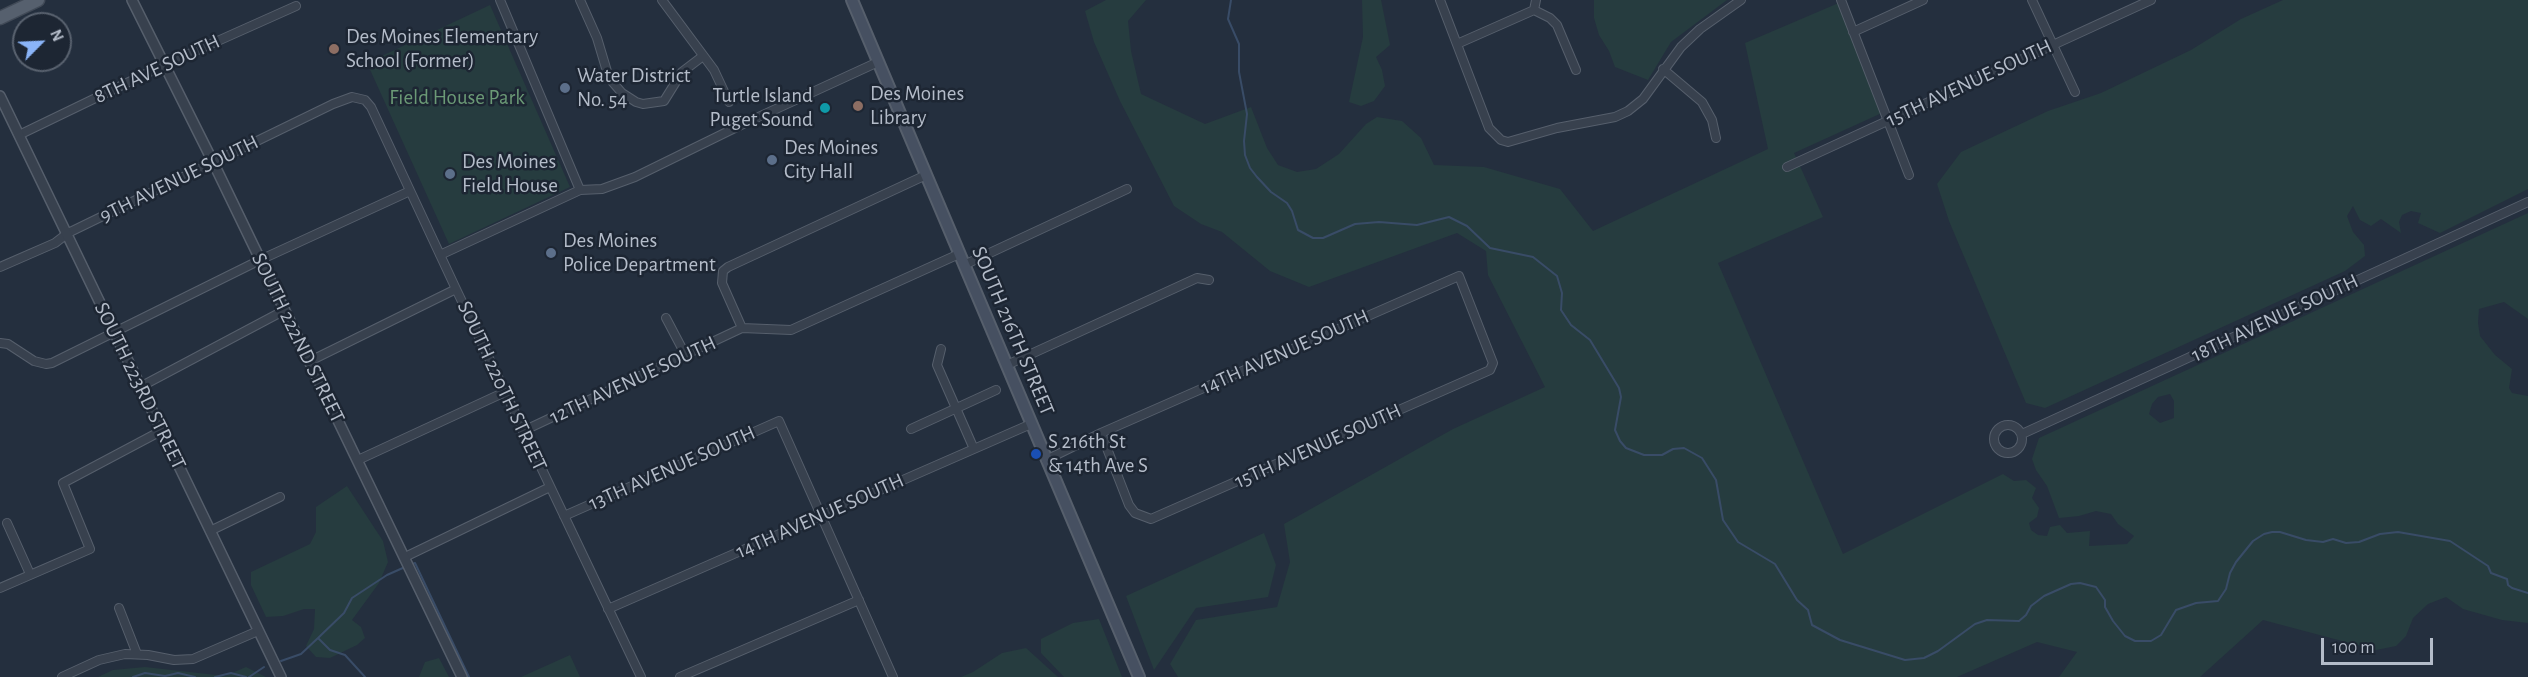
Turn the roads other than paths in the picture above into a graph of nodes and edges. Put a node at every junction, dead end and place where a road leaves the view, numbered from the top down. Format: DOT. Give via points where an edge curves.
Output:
graph roads {
  1 [pos="38,0"];
  2 [pos="132,0"];
  3 [pos="500,0"];
  4 [pos="580,0"];
  5 [pos="663,0"];
  6 [pos="852,0"];
  7 [pos="1440,0"];
  8 [pos="1536,0"];
  9 [pos="1741,0"];
  10 [pos="1841,0"];
  11 [pos="1923,0"];
  12 [pos="2032,0"];
  13 [pos="2151,0"];
  14 [pos="296,6"];
  15 [pos="1534,10"];
  16 [pos="0,18"];
  17 [pos="1853,32"];
  18 [pos="1457,44"];
  19 [pos="2054,44"];
  20 [pos="703,56"];
  21 [pos="878,62"];
  22 [pos="164,65"];
  23 [pos="1663,69"];
  24 [pos="1576,70"];
  25 [pos="2075,92"];
  26 [pos="0,96"];
  27 [pos="360,97"];
  28 [pos="729,102"];
  29 [pos="1888,120"];
  30 [pos="19,135"];
  31 [pos="1716,138"];
  32 [pos="213,162"];
  33 [pos="1786,167"];
  34 [pos="926,175"];
  35 [pos="1909,175"];
  36 [pos="1127,189"];
  37 [pos="580,190"];
  38 [pos="410,191"];
  39 [pos="2528,202"];
  40 [pos="68,233"];
  41 [pos="959,254"];
  42 [pos="440,255"];
  43 [pos="260,260"];
  44 [pos="964,265"];
  45 [pos="0,267"];
  46 [pos="1209,280"];
  47 [pos="456,289"];
  48 [pos="285,310"];
  49 [pos="666,318"];
  50 [pos="742,328"];
  51 [pos="114,334"];
  52 [pos="0,343"];
  53 [pos="941,349"];
  54 [pos="686,356"];
  55 [pos="310,362"];
  56 [pos="1007,365"];
  57 [pos="1493,367"];
  58 [pos="140,387"];
  59 [pos="996,390"];
  60 [pos="505,392"];
  61 [pos="955,408"];
  62 [pos="1031,424"];
  63 [pos="910,429"];
  64 [pos="161,431"];
  65 [pos="523,431"];
  66 [pos="1101,433"];
  67 [pos="2022,434"];
  68 [pos="974,449"];
  69 [pos="358,460"];
  70 [pos="1046,460"];
  71 [pos="550,487"];
  72 [pos="280,497"];
  73 [pos="822,515"];
  74 [pos="564,516"];
  75 [pos="7,523"];
  76 [pos="210,531"];
  77 [pos="405,557"];
  78 [pos="30,574"];
  79 [pos="0,588"];
  80 [pos="859,600"];
  81 [pos="119,608"];
  82 [pos="608,609"];
  83 [pos="258,631"];
  84 [pos="137,654"];
  85 [pos="62,677"];
  86 [pos="281,677"];
  87 [pos="462,677"];
  88 [pos="641,677"];
  89 [pos="680,677"];
  90 [pos="893,677"];
  91 [pos="1139,677"];
  1 -- 16 [label="main road"];
  2 -- 22 [label="street, SOUTH 222ND STREET"];
  3 -- 37 [label="street"];
  4 -- 20 [label="street" via="609,78 636,102 664,101 682,72"];
  5 -- 20 [label="street"];
  6 -- 21 [label="main road, SOUTH 216TH STREET"];
  7 -- 18 [label="street"];
  8 -- 15 [label="street"];
  9 -- 23 [label="street" via="1700,28"];
  10 -- 17 [label="street"];
  11 -- 17 [label="street"];
  12 -- 19 [label="street"];
  13 -- 19 [label="street, 15TH AVENUE SOUTH"];
  14 -- 22 [label="street, 8TH AVE SOUTH"];
  15 -- 18 [label="street"];
  15 -- 24 [label="street" via="1557,25"];
  17 -- 29 [label="street"];
  18 -- 23 [label="street" via="1490,128 1508,142 1629,111 1643,99"];
  19 -- 25 [label="street"];
  19 -- 29 [label="street, 15TH AVENUE SOUTH"];
  20 -- 28 [label="street"];
  21 -- 34 [label="main road, SOUTH 216TH STREET"];
  21 -- 37 [label="street" via="635,177 602,189"];
  22 -- 30 [label="street, 8TH AVE SOUTH"];
  22 -- 32 [label="street, SOUTH 222ND STREET"];
  23 -- 31 [label="street" via="1702,102"];
  26 -- 30 [label="street, SOUTH 223RD STREET"];
  27 -- 32 [label="street, 9TH AVENUE SOUTH" via="341,100"];
  27 -- 38 [label="street, SOUTH 220TH STREET" via="372,107"];
  29 -- 33 [label="street, 15TH AVENUE SOUTH"];
  29 -- 35 [label="street"];
  30 -- 40 [label="street, SOUTH 223RD STREET"];
  32 -- 40 [label="street, 9TH AVENUE SOUTH"];
  32 -- 43 [label="street, SOUTH 222ND STREET"];
  34 -- 41 [label="main road, SOUTH 216TH STREET"];
  34 -- 50 [label="street" via="728,267 722,283"];
  36 -- 44 [label="street"];
  37 -- 42 [label="street"];
  38 -- 42 [label="street, SOUTH 220TH STREET"];
  38 -- 43 [label="street"];
  39 -- 67 [label="street, 18TH AVENUE SOUTH"];
  40 -- 45 [label="street, 9TH AVENUE SOUTH" via="55,243"];
  40 -- 51 [label="street, SOUTH 223RD STREET"];
  41 -- 44 [label="main road, SOUTH 216TH STREET"];
  41 -- 50 [label="street" via="791,330"];
  42 -- 47 [label="street, SOUTH 220TH STREET"];
  43 -- 48 [label="street, SOUTH 222ND STREET"];
  43 -- 51 [label="street"];
  44 -- 56 [label="main road, SOUTH 216TH STREET"];
  46 -- 56 [label="street" via="1197,278"];
  47 -- 55 [label="street"];
  47 -- 60 [label="street, SOUTH 220TH STREET"];
  48 -- 55 [label="street, SOUTH 222ND STREET"];
  48 -- 58 [label="street"];
  49 -- 54 [label="street"];
  50 -- 54 [label="street, 12TH AVENUE SOUTH"];
  51 -- 52 [label="street" via="46,364"];
  51 -- 58 [label="street, SOUTH 223RD STREET"];
  53 -- 61 [label="street" via="937,365"];
  54 -- 65 [label="street, 12TH AVENUE SOUTH"];
  55 -- 69 [label="street, SOUTH 222ND STREET"];
  56 -- 62 [label="main road, SOUTH 216TH STREET"];
  57 -- 66 [label="street, 15TH AVENUE SOUTH" via="1151,519 1129,505"];
  57 -- 66 [label="street, 14TH AVENUE SOUTH" via="1459,276"];
  58 -- 64 [label="street, SOUTH 223RD STREET"];
  59 -- 61 [label="street"];
  60 -- 65 [label="street, SOUTH 220TH STREET"];
  60 -- 69 [label="street"];
  61 -- 63 [label="street"];
  61 -- 68 [label="street"];
  62 -- 68 [label="street, 14TH AVENUE SOUTH"];
  62 -- 70 [label="main road, SOUTH 216TH STREET"];
  64 -- 76 [label="street, SOUTH 223RD STREET"];
  64 -- 78 [label="street" via="63,483 90,549"];
  65 -- 71 [label="street, SOUTH 220TH STREET"];
  66 -- 70 [label="street, 14TH AVENUE SOUTH"];
  68 -- 73 [label="street, 14TH AVENUE SOUTH"];
  69 -- 77 [label="street, SOUTH 222ND STREET"];
  70 -- 91 [label="main road, SOUTH 216TH STREET"];
  71 -- 74 [label="street, SOUTH 220TH STREET"];
  71 -- 77 [label="street"];
  72 -- 76 [label="street"];
  73 -- 74 [label="street, 13TH AVENUE SOUTH" via="779,421"];
  73 -- 80 [label="street"];
  73 -- 82 [label="street, 14TH AVENUE SOUTH"];
  74 -- 82 [label="street, SOUTH 220TH STREET"];
  75 -- 78 [label="street"];
  76 -- 83 [label="street, SOUTH 223RD STREET"];
  77 -- 87 [label="street, SOUTH 222ND STREET"];
  78 -- 79 [label="street"];
  80 -- 89 [label="street"];
  80 -- 90 [label="street"];
  81 -- 84 [label="street"];
  82 -- 88 [label="street, SOUTH 220TH STREET"];
  83 -- 84 [label="street" via="184,661"];
  83 -- 86 [label="street, SOUTH 223RD STREET"];
  84 -- 85 [label="street" via="99,660"];
}
